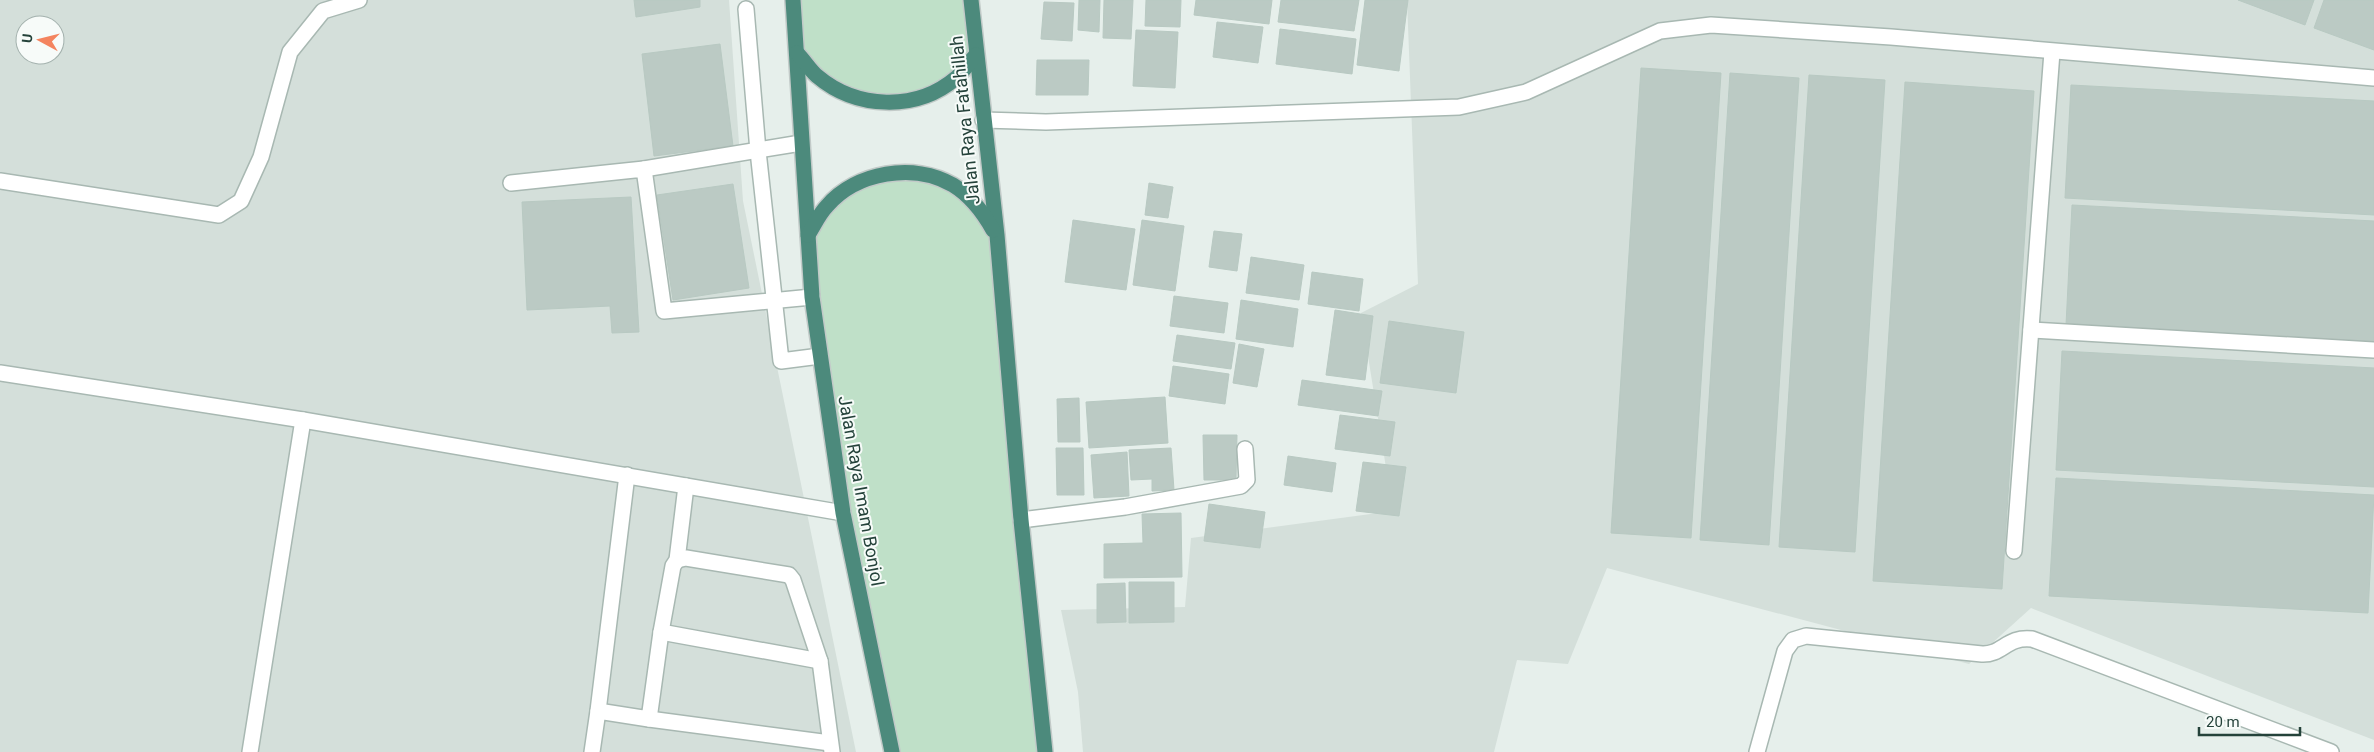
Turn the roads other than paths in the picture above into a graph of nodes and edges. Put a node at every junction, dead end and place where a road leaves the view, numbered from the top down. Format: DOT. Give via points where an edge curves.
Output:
graph roads {
  1 [pos="359,0"];
  2 [pos="793,0"];
  3 [pos="970,0"];
  4 [pos="746,8"];
  5 [pos="2052,52"];
  6 [pos="797,53"];
  7 [pos="976,55"];
  8 [pos="2374,78"];
  9 [pos="983,120"];
  10 [pos="801,143"];
  11 [pos="758,151"];
  12 [pos="644,169"];
  13 [pos="0,181"];
  14 [pos="511,182"];
  15 [pos="808,235"];
  16 [pos="997,235"];
  17 [pos="812,297"];
  18 [pos="775,300"];
  19 [pos="2031,330"];
  20 [pos="2374,350"];
  21 [pos="820,356"];
  22 [pos="0,373"];
  23 [pos="303,420"];
  24 [pos="1245,449"];
  25 [pos="626,475"];
  26 [pos="686,486"];
  27 [pos="843,513"];
  28 [pos="1021,520"];
  29 [pos="2014,551"];
  30 [pos="677,560"];
  31 [pos="660,632"];
  32 [pos="820,661"];
  33 [pos="598,711"];
  34 [pos="649,719"];
  35 [pos="831,748"];
  36 [pos="250,752"];
  37 [pos="592,752"];
  38 [pos="892,752"];
  39 [pos="1045,752"];
  40 [pos="1757,752"];
  41 [pos="2331,752"];
  1 -- 13 [label="street" via="323,11 290,52 261,158 241,202 219,215"];
  2 -- 6 [label="highway"];
  3 -- 7 [label="highway, Jalan Raya Fatahillah"];
  4 -- 11 [label="street"];
  5 -- 8 [label="street"];
  5 -- 9 [label="street" via="1711,25 1660,31 1526,92 1459,107 1046,122"];
  5 -- 19 [label="street"];
  6 -- 7 [label="highway" via="817,76 842,93 871,101 901,102 930,94 956,78"];
  6 -- 10 [label="highway"];
  7 -- 9 [label="highway, Jalan Raya Fatahillah"];
  9 -- 16 [label="highway, Jalan Raya Fatahillah"];
  10 -- 11 [label="street"];
  10 -- 15 [label="highway"];
  11 -- 12 [label="street"];
  11 -- 18 [label="street"];
  12 -- 14 [label="street"];
  12 -- 18 [label="street" via="664,311"];
  15 -- 16 [label="highway" via="827,205 854,184 886,173 920,173 952,184 979,206"];
  15 -- 17 [label="highway, Jalan Raya Imam Bonjol"];
  16 -- 28 [label="highway"];
  17 -- 18 [label="street"];
  17 -- 21 [label="highway, Jalan Raya Imam Bonjol"];
  18 -- 21 [label="street" via="781,361"];
  19 -- 20 [label="street"];
  19 -- 29 [label="street"];
  21 -- 27 [label="highway, Jalan Raya Imam Bonjol"];
  22 -- 23 [label="street"];
  23 -- 25 [label="street"];
  23 -- 36 [label="street"];
  24 -- 28 [label="street" via="1247,480 1241,486 1125,507"];
  25 -- 26 [label="street"];
  25 -- 33 [label="street"];
  26 -- 27 [label="street"];
  26 -- 30 [label="street"];
  27 -- 38 [label="highway, Jalan Raya Imam Bonjol"];
  28 -- 39 [label="highway"];
  30 -- 31 [label="street" via="673,566"];
  30 -- 32 [label="street" via="686,558 789,575"];
  31 -- 32 [label="street"];
  31 -- 34 [label="street"];
  32 -- 35 [label="street"];
  33 -- 34 [label="street"];
  33 -- 37 [label="street"];
  34 -- 35 [label="street"];
  40 -- 41 [label="street" via="1785,651 1793,640 1806,636 1987,654 2016,638 2032,639"];
}
